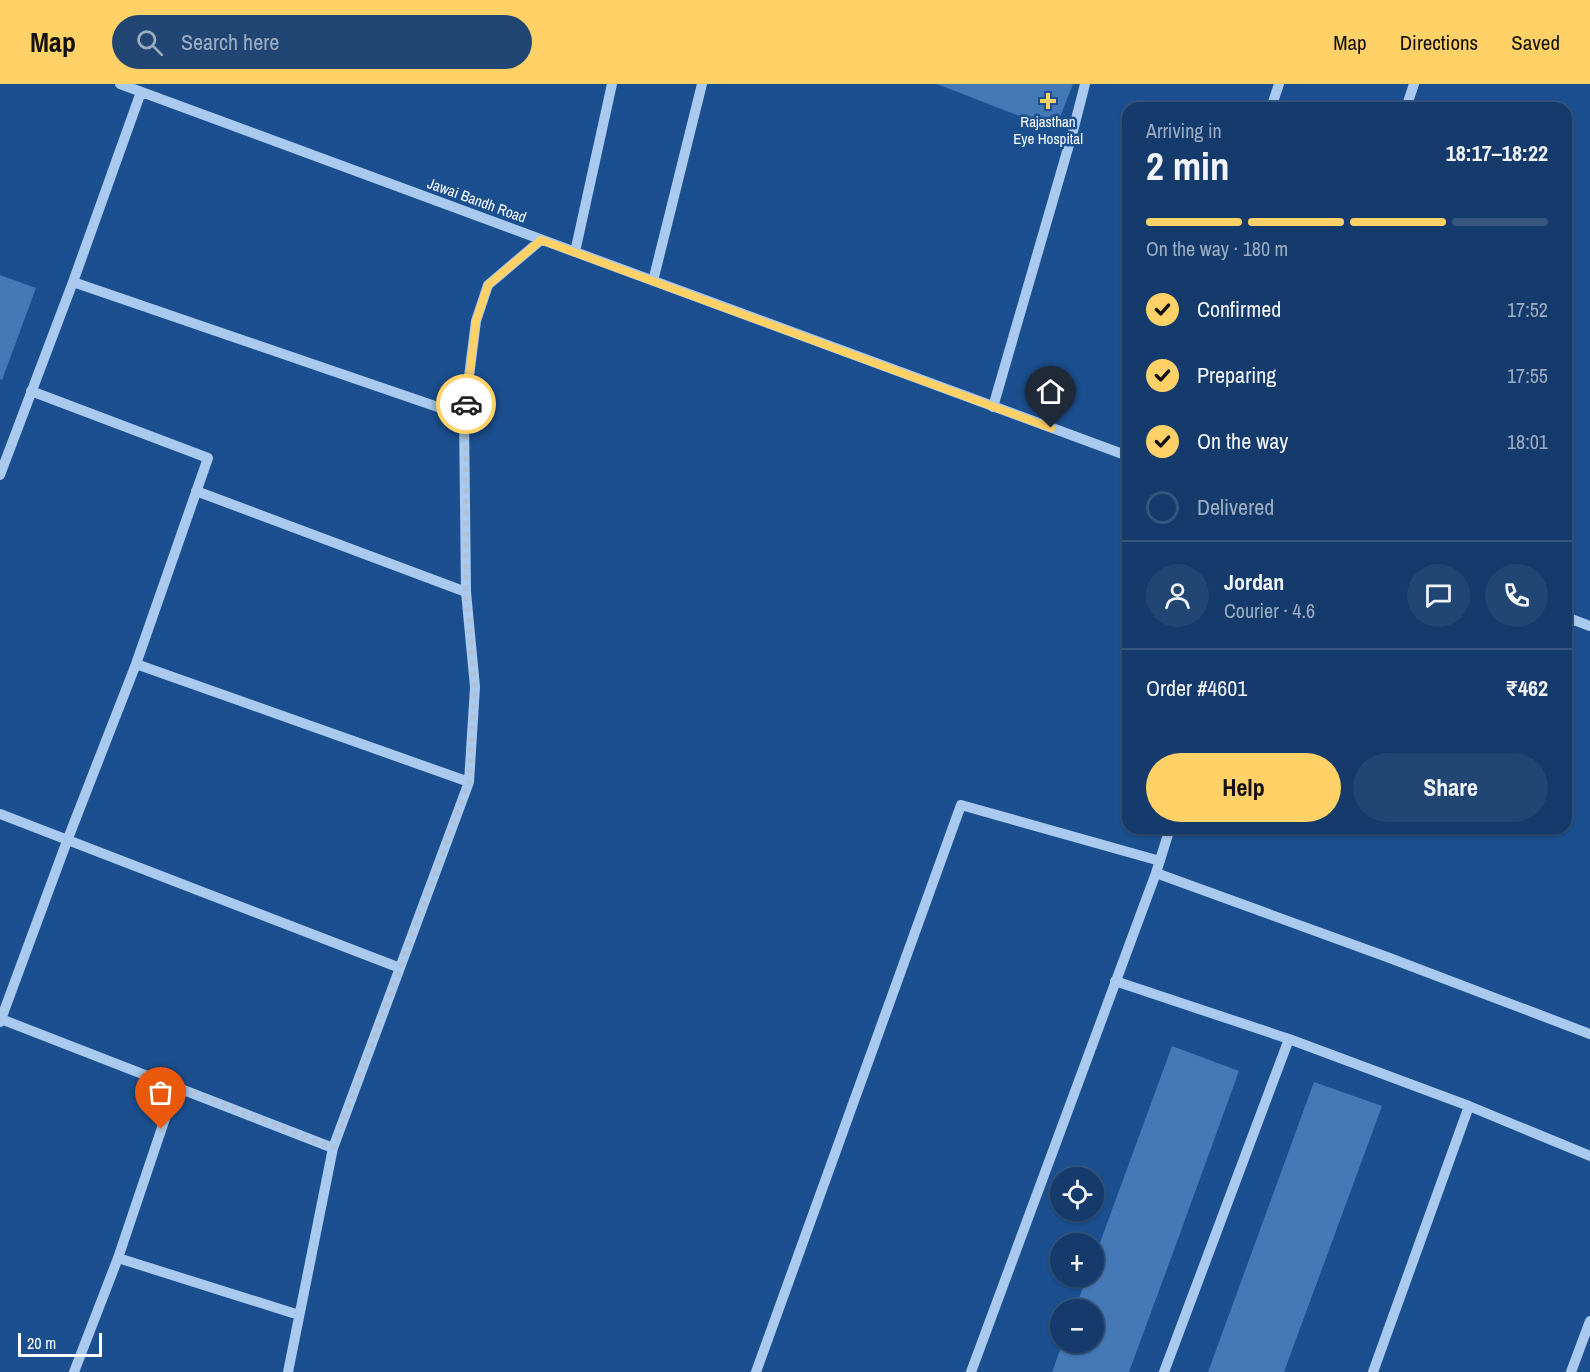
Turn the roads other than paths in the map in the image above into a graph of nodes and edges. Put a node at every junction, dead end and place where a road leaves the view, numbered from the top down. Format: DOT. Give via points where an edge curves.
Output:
graph roads {
  1 [pos="120,84"];
  2 [pos="612,84"];
  3 [pos="702,84"];
  4 [pos="1085,84"];
  5 [pos="1279,84"];
  6 [pos="1414,84"];
  7 [pos="141,92"];
  8 [pos="1274,102"];
  9 [pos="1408,102"];
  10 [pos="541,240"];
  11 [pos="575,252"];
  12 [pos="653,281"];
  13 [pos="73,282"];
  14 [pos="31,391"];
  15 [pos="993,407"];
  16 [pos="464,416"];
  17 [pos="1122,454"];
  18 [pos="0,475"];
  19 [pos="196,491"];
  20 [pos="466,592"];
  21 [pos="1572,619"];
  22 [pos="1590,626"];
  23 [pos="136,664"];
  24 [pos="469,782"];
  25 [pos="0,814"];
  26 [pos="1168,834"];
  27 [pos="67,841"];
  28 [pos="1160,861"];
  29 [pos="1156,873"];
  30 [pos="400,968"];
  31 [pos="1115,981"];
  32 [pos="1,1020"];
  33 [pos="1590,1034"];
  34 [pos="1289,1039"];
  35 [pos="176,1086"];
  36 [pos="1468,1106"];
  37 [pos="333,1148"];
  38 [pos="1590,1156"];
  39 [pos="118,1258"];
  40 [pos="298,1315"];
  41 [pos="1590,1321"];
  42 [pos="74,1372"];
  43 [pos="288,1372"];
  44 [pos="756,1372"];
  45 [pos="971,1372"];
  46 [pos="1164,1372"];
  47 [pos="1373,1372"];
  48 [pos="1571,1372"];
  1 -- 7 [label="street, Jawai Bandh Road"];
  2 -- 11 [label="street"];
  3 -- 12 [label="street"];
  4 -- 15 [label="street"];
  5 -- 8 [label="street"];
  6 -- 9 [label="street"];
  7 -- 10 [label="street, Jawai Bandh Road"];
  7 -- 13 [label="street"];
  10 -- 11 [label="street, Jawai Bandh Road"];
  10 -- 16 [label="street" via="488,285 476,321"];
  11 -- 12 [label="street, Jawai Bandh Road"];
  12 -- 15 [label="street, Jawai Bandh Road"];
  13 -- 14 [label="street"];
  13 -- 16 [label="street"];
  14 -- 18 [label="street"];
  14 -- 19 [label="street" via="208,458"];
  15 -- 17 [label="street, Jawai Bandh Road"];
  16 -- 20 [label="street"];
  19 -- 20 [label="street"];
  19 -- 23 [label="street"];
  20 -- 24 [label="street" via="475,687"];
  21 -- 22 [label="street"];
  23 -- 24 [label="street"];
  23 -- 27 [label="street"];
  24 -- 30 [label="street"];
  25 -- 27 [label="street"];
  26 -- 28 [label="street"];
  27 -- 30 [label="street"];
  27 -- 32 [label="street"];
  28 -- 29 [label="street"];
  28 -- 44 [label="street" via="961,805"];
  29 -- 31 [label="street"];
  29 -- 33 [label="street"];
  30 -- 37 [label="street"];
  31 -- 34 [label="street"];
  31 -- 45 [label="street"];
  32 -- 35 [label="street"];
  34 -- 36 [label="street"];
  34 -- 46 [label="street"];
  35 -- 37 [label="street"];
  35 -- 39 [label="street"];
  36 -- 38 [label="street"];
  36 -- 47 [label="street"];
  37 -- 40 [label="street"];
  39 -- 40 [label="street"];
  39 -- 42 [label="street"];
  40 -- 43 [label="street"];
  41 -- 48 [label="street"];
}
